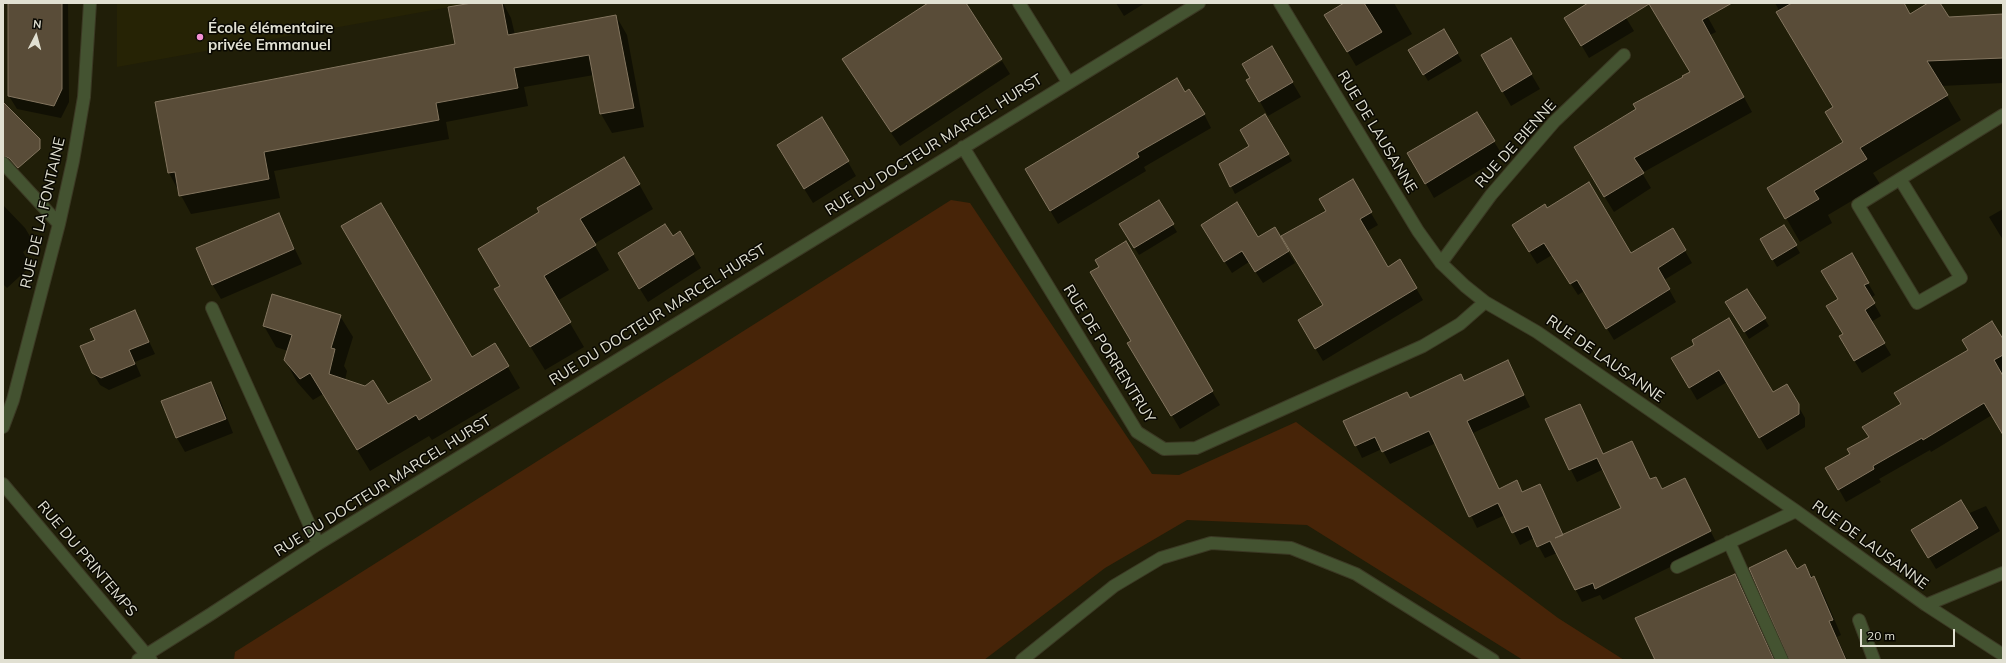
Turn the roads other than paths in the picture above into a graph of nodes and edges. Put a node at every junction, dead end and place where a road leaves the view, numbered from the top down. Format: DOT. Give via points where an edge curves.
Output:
graph roads {
  1 [pos="90,3"];
  2 [pos="1019,3"];
  3 [pos="1199,3"];
  4 [pos="1280,3"];
  5 [pos="1624,55"];
  6 [pos="1068,82"];
  7 [pos="2003,115"];
  8 [pos="963,147"];
  9 [pos="3,163"];
  10 [pos="1900,179"];
  11 [pos="59,224"];
  12 [pos="1441,263"];
  13 [pos="1485,302"];
  14 [pos="212,308"];
  15 [pos="3,427"];
  16 [pos="3,484"];
  17 [pos="1796,511"];
  18 [pos="1729,542"];
  19 [pos="318,544"];
  20 [pos="1677,567"];
  21 [pos="2003,573"];
  22 [pos="1926,605"];
  23 [pos="1859,620"];
  24 [pos="2000,656"];
  25 [pos="145,658"];
  26 [pos="1022,660"];
  27 [pos="1493,660"];
  28 [pos="1782,660"];
  29 [pos="1874,660"];
  1 -- 11 [label="street, RUE DE LA FONTAINE" via="84,97"];
  2 -- 6 [label="street"];
  3 -- 6 [label="street, RUE DU DOCTEUR MARCEL HURST"];
  4 -- 12 [label="street, RUE DE LAUSANNE" via="1418,230"];
  5 -- 12 [label="street, RUE DE BIENNE" via="1554,122 1491,195"];
  6 -- 8 [label="street, RUE DU DOCTEUR MARCEL HURST"];
  7 -- 10 [label="street"];
  8 -- 13 [label="street, RUE DE PORRENTRUY" via="1137,432 1164,449 1196,448 1423,346 1460,324"];
  8 -- 19 [label="street, RUE DU DOCTEUR MARCEL HURST"];
  9 -- 11 [label="street"];
  10 -- 10 [label="street" via="1858,205 1917,303 1961,278"];
  11 -- 15 [label="street, RUE DE LA FONTAINE" via="13,400"];
  12 -- 13 [label="street, RUE DE LAUSANNE"];
  13 -- 17 [label="street, RUE DE LAUSANNE" via="1537,332"];
  14 -- 19 [label="street"];
  16 -- 25 [label="street, RUE DU PRINTEMPS"];
  17 -- 18 [label="street"];
  17 -- 22 [label="street, RUE DE LAUSANNE"];
  18 -- 20 [label="street"];
  18 -- 28 [label="street"];
  19 -- 25 [label="street, RUE DU DOCTEUR MARCEL HURST"];
  21 -- 22 [label="street"];
  22 -- 24 [label="street, RUE DE LAUSANNE"];
  23 -- 29 [label="street"];
  26 -- 27 [label="street" via="1114,586 1161,558 1211,543 1291,548 1356,574"];
}
